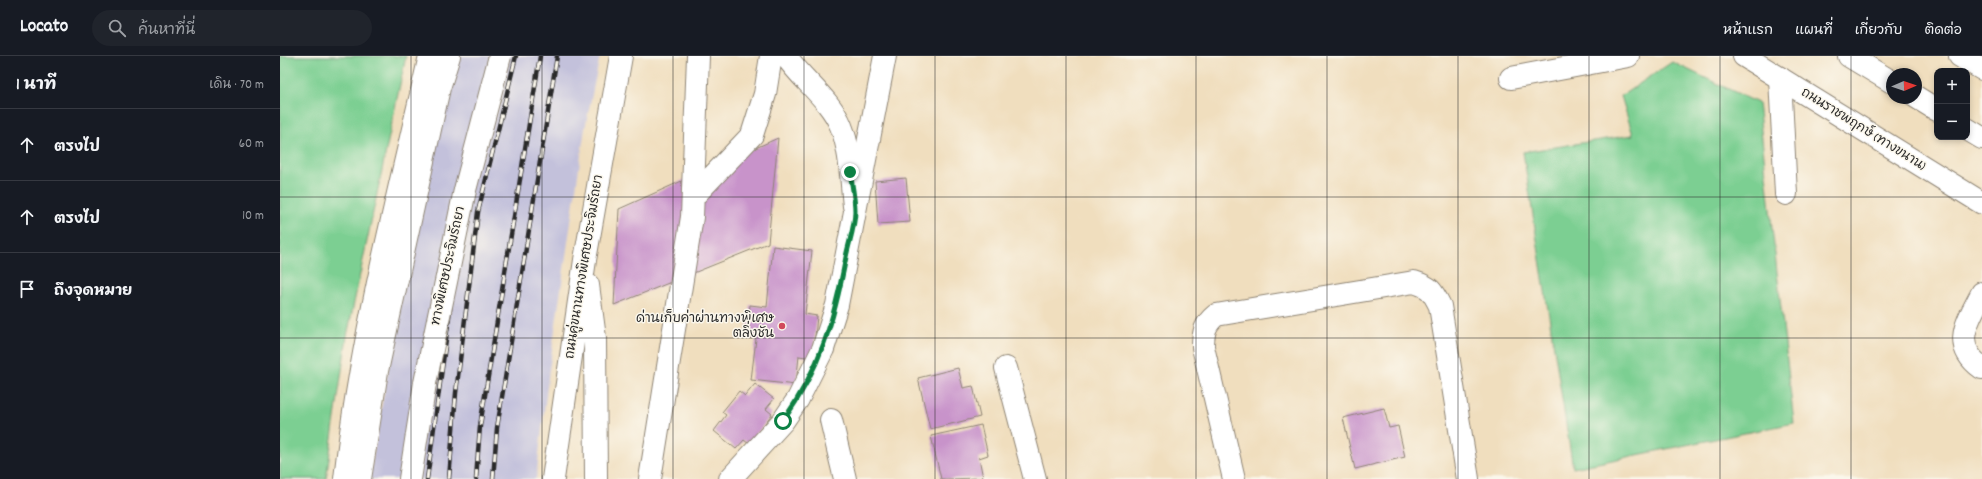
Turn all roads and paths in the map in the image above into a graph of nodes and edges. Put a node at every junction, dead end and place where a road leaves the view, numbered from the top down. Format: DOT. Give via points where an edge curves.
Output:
graph roads {
  1 [pos="430,56"];
  2 [pos="449,56"];
  3 [pos="500,56"];
  4 [pos="621,56"];
  5 [pos="698,56"];
  6 [pos="771,56"];
  7 [pos="786,56"];
  8 [pos="885,56"];
  9 [pos="1628,56"];
  10 [pos="1744,56"];
  11 [pos="1849,56"];
  12 [pos="1960,56"];
  13 [pos="1982,69"];
  14 [pos="1511,78"];
  15 [pos="1780,78"];
  16 [pos="1886,78"];
  17 [pos="1922,101"];
  18 [pos="1934,108"];
  19 [pos="1970,131"];
  20 [pos="1982,138"];
  21 [pos="1786,194"];
  22 [pos="693,197"];
  23 [pos="1982,203"];
  24 [pos="855,212"];
  25 [pos="585,260"];
  26 [pos="1982,293"];
  27 [pos="1006,368"];
  28 [pos="1982,368"];
  29 [pos="831,420"];
  30 [pos="345,479"];
  31 [pos="360,479"];
  32 [pos="410,479"];
  33 [pos="553,479"];
  34 [pos="596,479"];
  35 [pos="650,479"];
  36 [pos="730,479"];
  37 [pos="845,479"];
  38 [pos="1035,479"];
  39 [pos="1234,479"];
  40 [pos="1468,479"];
  1 -- 30 [label="main road" via="376,287 350,435"];
  2 -- 31 [label="main road" via="439,88 377,371"];
  3 -- 32 [label="main road, ทางพิเศษประจิมรัถยา, bridge" via="465,190 425,383"];
  4 -- 25 [label="main road, ถนนคู่ขนานทางพิเศษประจิมรัถยา"];
  5 -- 22 [label="main road"];
  6 -- 22 [label="main road" via="765,94 752,135"];
  7 -- 24 [label="main road" via="795,70 827,104 841,125 847,146"];
  8 -- 24 [label="main road"];
  9 -- 14 [label="main road"];
  10 -- 15 [label="main road, ถนนราชพฤกษ์ (ทางขนาน)"];
  11 -- 16 [label="main road"];
  12 -- 13 [label="main road"];
  15 -- 21 [label="main road"];
  15 -- 23 [label="main road, ถนนราชพฤกษ์ (ทางขนาน)"];
  17 -- 18 [label="main road"];
  19 -- 20 [label="main road"];
  22 -- 35 [label="main road" via="692,217"];
  24 -- 36 [label="main road" via="837,306 811,376 783,421"];
  25 -- 33 [label="main road, ถนนคู่ขนานทางพิเศษประจิมรัถยา"];
  25 -- 34 [label="main road" via="595,338"];
  26 -- 28 [label="main road" via="1964,336 1966,354"];
  27 -- 38 [label="main road"];
  29 -- 37 [label="main road"];
  39 -- 40 [label="main road" via="1203,347 1207,323 1216,315 1414,282 1427,286 1440,306"];
}
